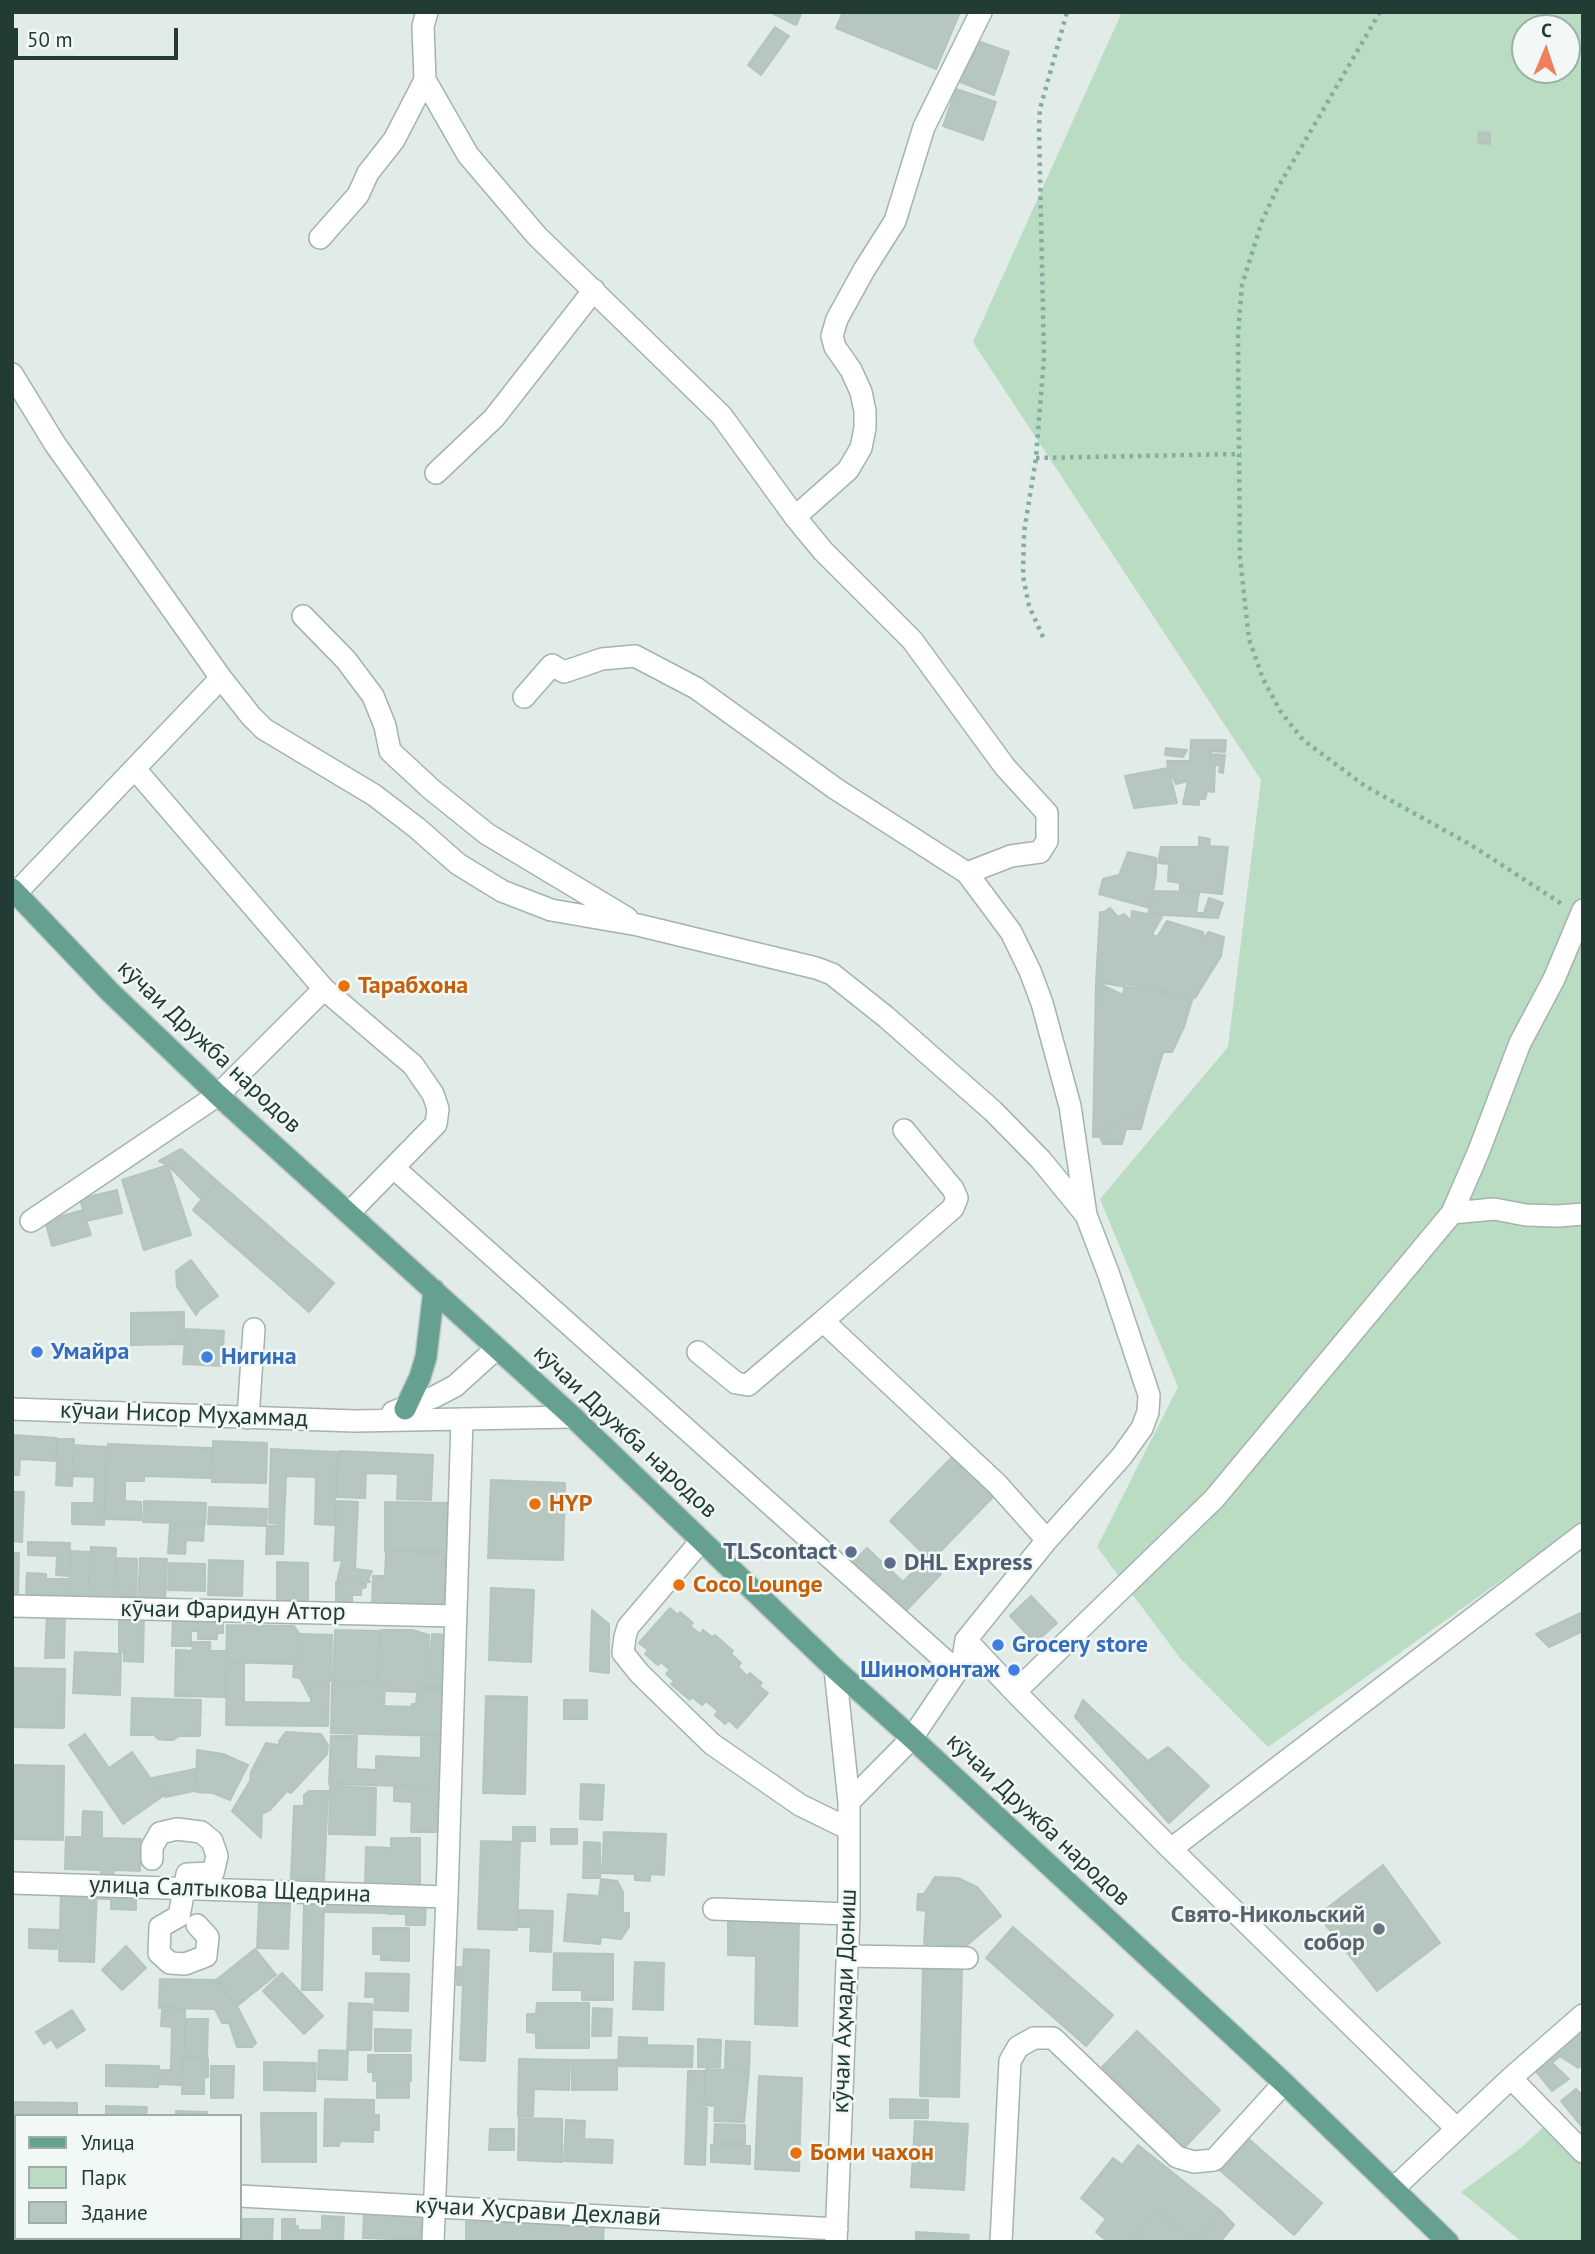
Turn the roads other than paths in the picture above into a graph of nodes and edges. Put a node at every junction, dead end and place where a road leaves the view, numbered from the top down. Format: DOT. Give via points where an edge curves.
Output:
graph roads {
  1 [pos="427,12"];
  2 [pos="981,12"];
  3 [pos="425,80"];
  4 [pos="320,238"];
  5 [pos="594,290"];
  6 [pos="12,374"];
  7 [pos="436,473"];
  8 [pos="795,517"];
  9 [pos="303,616"];
  10 [pos="221,678"];
  11 [pos="524,697"];
  12 [pos="135,769"];
  13 [pos="967,873"];
  14 [pos="14,891"];
  15 [pos="1582,913"];
  16 [pos="638,925"];
  17 [pos="324,989"];
  18 [pos="218,1095"];
  19 [pos="904,1130"];
  20 [pos="394,1168"];
  21 [pos="349,1213"];
  22 [pos="1452,1213"];
  23 [pos="1583,1214"];
  24 [pos="1086,1215"];
  25 [pos="31,1221"];
  26 [pos="433,1290"];
  27 [pos="822,1321"];
  28 [pos="254,1329"];
  29 [pos="497,1348"];
  30 [pos="698,1352"];
  31 [pos="12,1409"];
  32 [pos="405,1409"];
  33 [pos="573,1417"];
  34 [pos="248,1418"];
  35 [pos="462,1419"];
  36 [pos="355,1422"];
  37 [pos="1583,1534"];
  38 [pos="1047,1540"];
  39 [pos="701,1541"];
  40 [pos="12,1606"];
  41 [pos="455,1616"];
  42 [pos="966,1640"];
  43 [pos="835,1669"];
  44 [pos="957,1671"];
  45 [pos="1015,1692"];
  46 [pos="912,1738"];
  47 [pos="849,1802"];
  48 [pos="849,1829"];
  49 [pos="1171,1849"];
  50 [pos="152,1859"];
  51 [pos="12,1883"];
  52 [pos="185,1889"];
  53 [pos="447,1897"];
  54 [pos="714,1909"];
  55 [pos="849,1914"];
  56 [pos="197,1925"];
  57 [pos="847,1956"];
  58 [pos="967,1958"];
  59 [pos="1583,2015"];
  60 [pos="1511,2078"];
  61 [pos="1284,2082"];
  62 [pos="1457,2129"];
  63 [pos="1583,2152"];
  64 [pos="1393,2189"];
  65 [pos="242,2196"];
  66 [pos="433,2205"];
  67 [pos="836,2235"];
  68 [pos="433,2242"];
  69 [pos="1001,2242"];
  70 [pos="1448,2242"];
  1 -- 3 [label="street" via="423,26"];
  2 -- 8 [label="street" via="924,127 895,221 837,319 832,336 861,392 865,419 861,448 848,470"];
  3 -- 4 [label="street" via="394,141 368,173 358,195"];
  3 -- 5 [label="street" via="468,155 537,236"];
  5 -- 7 [label="street" via="495,418"];
  5 -- 8 [label="street" via="721,415"];
  6 -- 10 [label="street" via="55,443"];
  8 -- 13 [label="street" via="912,640 1005,767 1047,813 1047,841 1040,852 1011,856"];
  9 -- 16 [label="street" via="373,696 386,726 390,751 423,782 487,834"];
  10 -- 12 [label="street"];
  10 -- 16 [label="street" via="264,729 374,795 458,864 502,891 551,910"];
  11 -- 13 [label="street" via="552,665 564,672 602,659 635,656 696,688 836,789"];
  12 -- 14 [label="street"];
  12 -- 17 [label="street"];
  13 -- 24 [label="street" via="1011,932 1042,1003 1070,1106"];
  14 -- 18 [label="main road, кӯчаи Дружба народов" via="110,992"];
  15 -- 22 [label="street" via="1520,1043"];
  16 -- 24 [label="street" via="832,974 993,1111"];
  17 -- 18 [label="street"];
  17 -- 20 [label="street" via="412,1065 433,1094 436,1124"];
  18 -- 21 [label="main road, кӯчаи Дружба народов"];
  18 -- 25 [label="street"];
  19 -- 27 [label="street" via="953,1189 957,1198 953,1208"];
  20 -- 21 [label="street"];
  20 -- 44 [label="street"];
  21 -- 26 [label="main road, кӯчаи Дружба народов"];
  22 -- 23 [label="street" via="1494,1209 1526,1215"];
  22 -- 45 [label="street" via="1214,1499"];
  24 -- 38 [label="street" via="1149,1395 1148,1412 1122,1456"];
  26 -- 29 [label="main road, кӯчаи Дружба народов"];
  26 -- 32 [label="main road" via="426,1357"];
  27 -- 30 [label="street" via="748,1385 736,1383"];
  27 -- 38 [label="street" via="997,1484"];
  28 -- 34 [label="street"];
  29 -- 32 [label="street, кӯчаи Нисор Муҳаммад" via="455,1386"];
  29 -- 33 [label="main road, кӯчаи Дружба народов"];
  31 -- 34 [label="street, кӯчаи Нисор Муҳаммад"];
  32 -- 36 [label="street, кӯчаи Нисор Муҳаммад"];
  33 -- 35 [label="street, кӯчаи Нисор Муҳаммад"];
  33 -- 39 [label="main road, кӯчаи Дружба народов"];
  34 -- 36 [label="street, кӯчаи Нисор Муҳаммад"];
  35 -- 36 [label="street, кӯчаи Нисор Муҳаммад"];
  35 -- 41 [label="street"];
  37 -- 49 [label="street"];
  38 -- 42 [label="street"];
  39 -- 43 [label="main road, кӯчаи Дружба народов"];
  39 -- 48 [label="street" via="628,1627 623,1653 712,1744 800,1805"];
  40 -- 41 [label="street, кӯчаи Фаридун Аттор"];
  41 -- 53 [label="street"];
  42 -- 44 [label="street"];
  42 -- 45 [label="street"];
  43 -- 46 [label="main road, кӯчаи Дружба народов"];
  43 -- 47 [label="street, кӯчаи Аҳмади Дониш"];
  44 -- 46 [label="street"];
  45 -- 49 [label="street"];
  46 -- 47 [label="street"];
  46 -- 61 [label="main road, кӯчаи Дружба народов"];
  47 -- 48 [label="street, кӯчаи Аҳмади Дониш"];
  48 -- 55 [label="street, кӯчаи Аҳмади Дониш"];
  49 -- 62 [label="street"];
  50 -- 52 [label="street" via="152,1847 160,1833 177,1829 201,1832 212,1842 217,1856 214,1873 187,1874"];
  51 -- 52 [label="street, улица Салтыкова Щедрина"];
  52 -- 53 [label="street, улица Салтыкова Щедрина"];
  52 -- 56 [label="street" via="179,1916 160,1927 159,1953 170,1963 185,1964 206,1956 208,1937"];
  53 -- 66 [label="street"];
  54 -- 55 [label="street"];
  55 -- 57 [label="street, кӯчаи Аҳмади Дониш"];
  57 -- 58 [label="street"];
  57 -- 67 [label="street, кӯчаи Аҳмади Дониш"];
  59 -- 60 [label="street"];
  60 -- 62 [label="street"];
  60 -- 63 [label="street"];
  61 -- 64 [label="main road, кӯчаи Дружба народов"];
  61 -- 69 [label="street" via="1214,2160 1194,2162 1177,2157 1053,2038 1034,2038 1018,2047 1010,2061"];
  62 -- 64 [label="street"];
  64 -- 70 [label="main road, кӯчаи Дружба народов"];
  65 -- 66 [label="street, кӯчаи Хусрави Дехлавӣ"];
  66 -- 67 [label="street, кӯчаи Хусрави Дехлавӣ"];
  66 -- 68 [label="street"];
}
